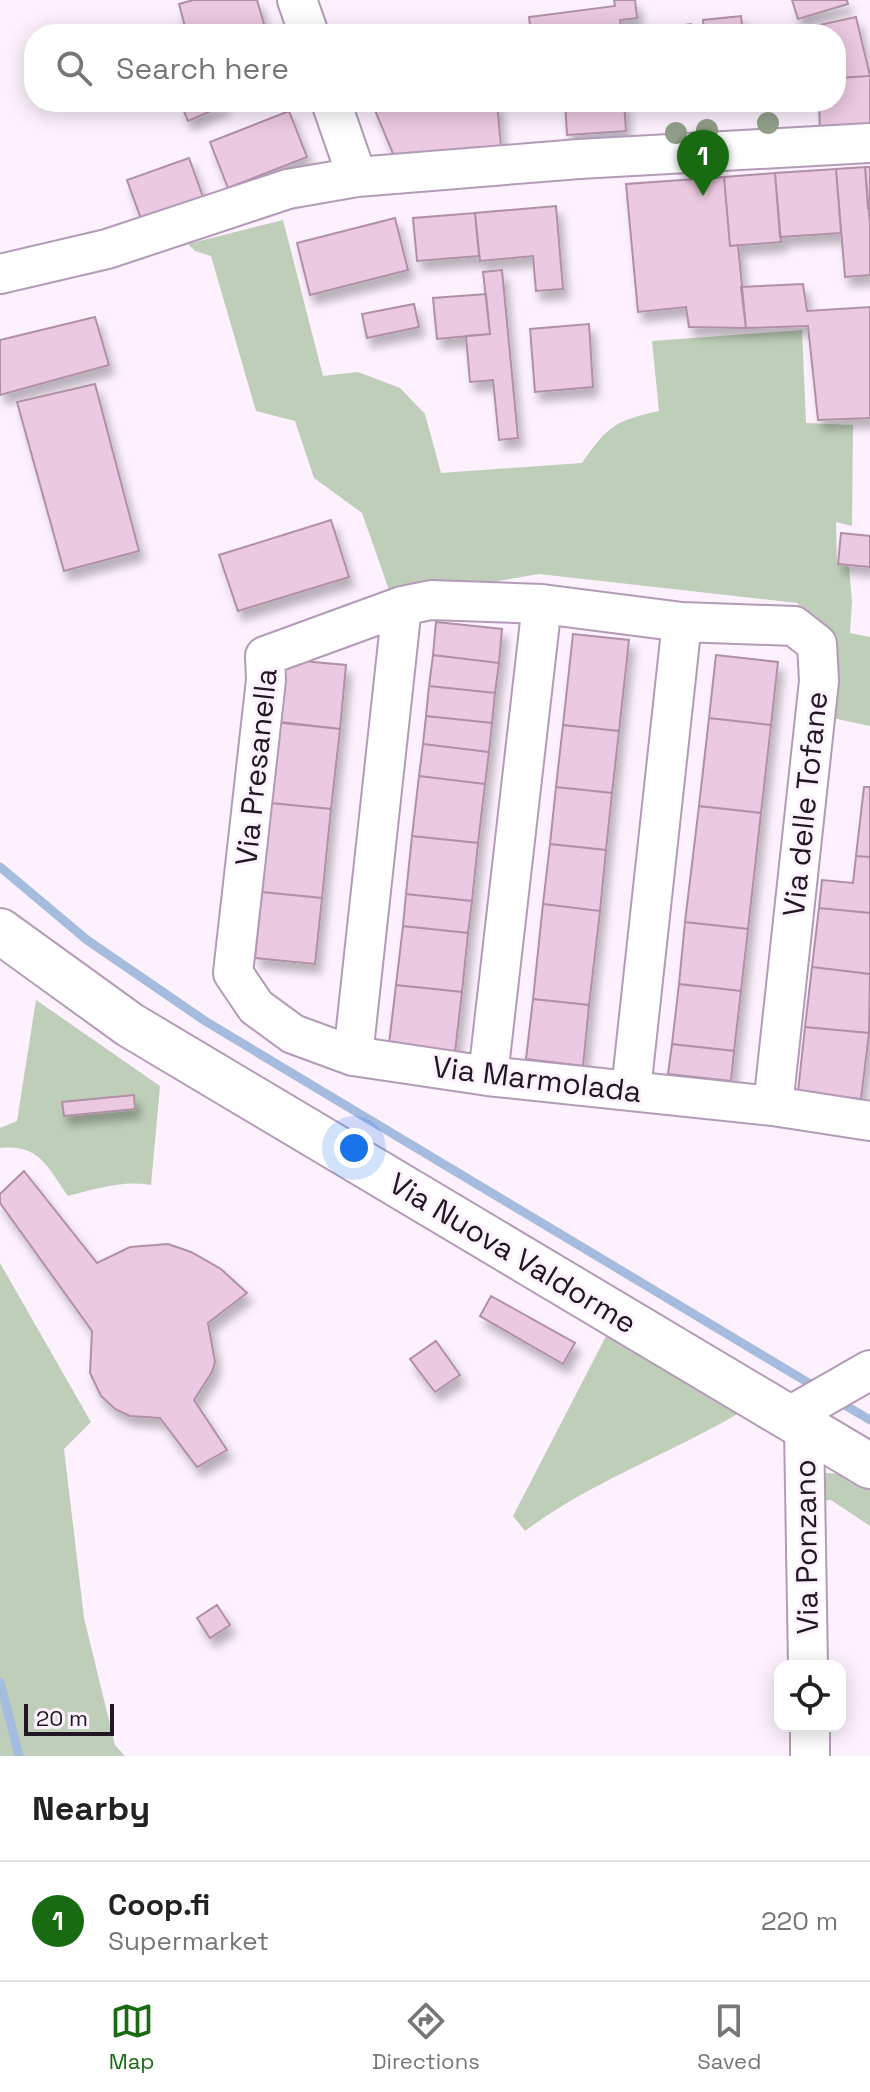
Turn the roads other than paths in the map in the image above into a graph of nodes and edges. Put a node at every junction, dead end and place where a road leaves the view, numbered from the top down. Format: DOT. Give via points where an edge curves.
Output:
graph roads {
  1 [pos="297,0"];
  2 [pos="305,24"];
  3 [pos="334,112"];
  4 [pos="870,143"];
  5 [pos="357,177"];
  6 [pos="0,274"];
  7 [pos="542,604"];
  8 [pos="402,606"];
  9 [pos="682,622"];
  10 [pos="0,931"];
  11 [pos="233,973"];
  12 [pos="353,1056"];
  13 [pos="488,1076"];
  14 [pos="631,1090"];
  15 [pos="773,1106"];
  16 [pos="870,1121"];
  17 [pos="870,1370"];
  18 [pos="796,1422"];
  19 [pos="870,1466"];
  20 [pos="808,1660"];
  21 [pos="810,1732"];
  22 [pos="810,1756"];
  1 -- 2 [label="street"];
  3 -- 5 [label="street"];
  4 -- 5 [label="street"];
  5 -- 6 [label="street" via="288,189 107,249"];
  7 -- 8 [label="street, Via Presanella" via="431,600"];
  7 -- 9 [label="street, Via delle Tofane"];
  7 -- 13 [label="street"];
  8 -- 11 [label="street, Via Presanella" via="265,656"];
  8 -- 12 [label="street"];
  9 -- 14 [label="street"];
  9 -- 15 [label="street, Via delle Tofane" via="794,626 817,644 819,681"];
  10 -- 18 [label="main road, Via Nuova Valdorme" via="130,1025"];
  11 -- 12 [label="street, Via Marmolada" via="256,1007 293,1034"];
  12 -- 13 [label="street, Via Marmolada"];
  13 -- 14 [label="street, Via Marmolada"];
  14 -- 15 [label="street, Via Marmolada"];
  15 -- 16 [label="street, Via Marmolada"];
  17 -- 18 [label="street"];
  18 -- 19 [label="main road, Via Nuova Valdorme"];
  18 -- 20 [label="street, Via Ponzano"];
  21 -- 22 [label="street"];
}
